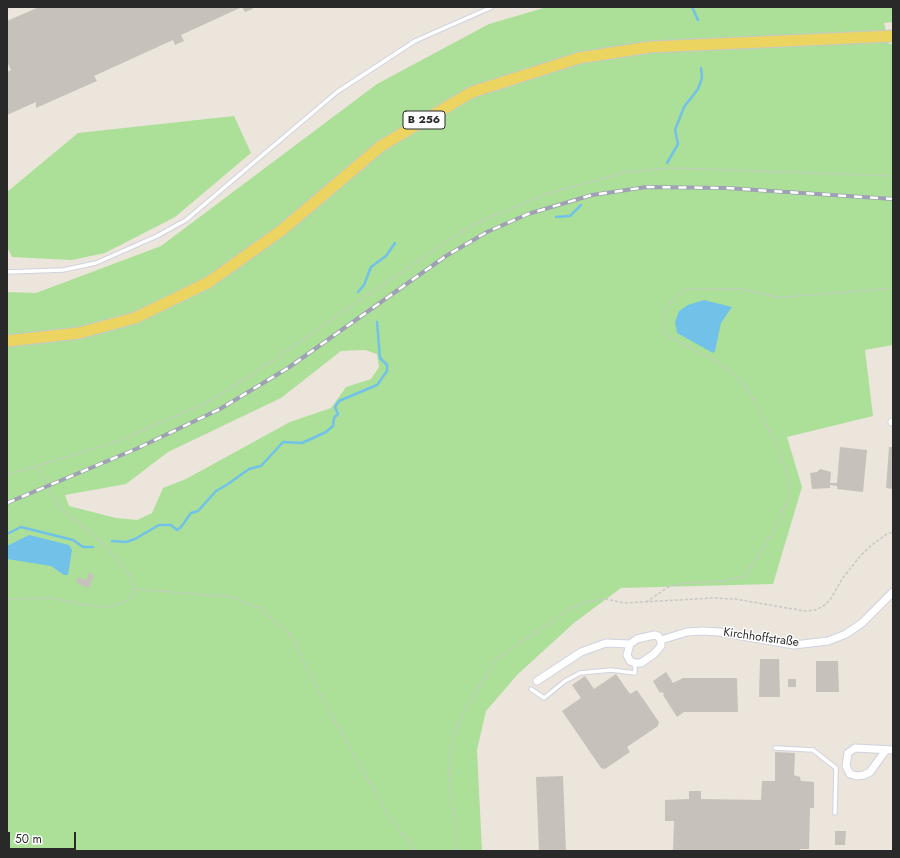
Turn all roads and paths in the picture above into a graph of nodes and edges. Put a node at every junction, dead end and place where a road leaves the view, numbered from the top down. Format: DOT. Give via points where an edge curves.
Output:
graph roads {
  1 [pos="492,7"];
  2 [pos="893,36"];
  3 [pos="893,176"];
  4 [pos="7,272"];
  5 [pos="893,288"];
  6 [pos="7,341"];
  7 [pos="37,466"];
  8 [pos="7,475"];
  9 [pos="135,589"];
  10 [pos="893,592"];
  11 [pos="7,599"];
  12 [pos="646,602"];
  13 [pos="661,640"];
  14 [pos="630,644"];
  15 [pos="635,663"];
  16 [pos="537,680"];
  17 [pos="531,689"];
  18 [pos="775,748"];
  19 [pos="889,750"];
  20 [pos="846,766"];
  21 [pos="836,768"];
  22 [pos="835,814"];
  23 [pos="416,851"];
  1 -- 4 [label="lane" via="415,42 337,92 191,216 157,236 96,263 63,270"];
  2 -- 6 [label="main road, B 256" via="650,47 579,58 472,92 381,146 282,230 209,282 135,318 79,333"];
  3 -- 7 [label="path" via="671,168 627,172 546,194 477,223 444,242 247,378 206,403 113,443"];
  5 -- 12 [label="path" via="787,297 742,289 692,289 683,290 672,302 665,311 664,331 668,336 721,364 747,389 778,447 786,469 789,495 779,522 746,576 735,580 674,585"];
  7 -- 8 [label="path"];
  7 -- 9 [label="path" via="59,507 106,546 129,575"];
  9 -- 11 [label="path" via="131,599 109,607 52,598"];
  9 -- 23 [label="path" via="234,597 259,607 291,635 322,698 387,813"];
  10 -- 13 [label="street, Kirchhoffstraße" via="862,623 846,634 828,641 794,645 703,631 687,632"];
  13 -- 14 [label="street, Kirchhoffstraße" via="654,635 637,639"];
  13 -- 15 [label="street" via="661,646 652,657 644,662"];
  14 -- 15 [label="street" via="627,655 630,661"];
  14 -- 16 [label="street, Kirchhoffstraße" via="606,643 581,652"];
  15 -- 17 [label="lane" via="635,673 611,670 580,673 544,698"];
  18 -- 21 [label="lane" via="813,750"];
  19 -- 20 [label="street" via="855,748 848,753"];
  19 -- 20 [label="street" via="870,772 864,775 850,774"];
  20 -- 21 [label="lane"];
  21 -- 22 [label="lane"];
}
